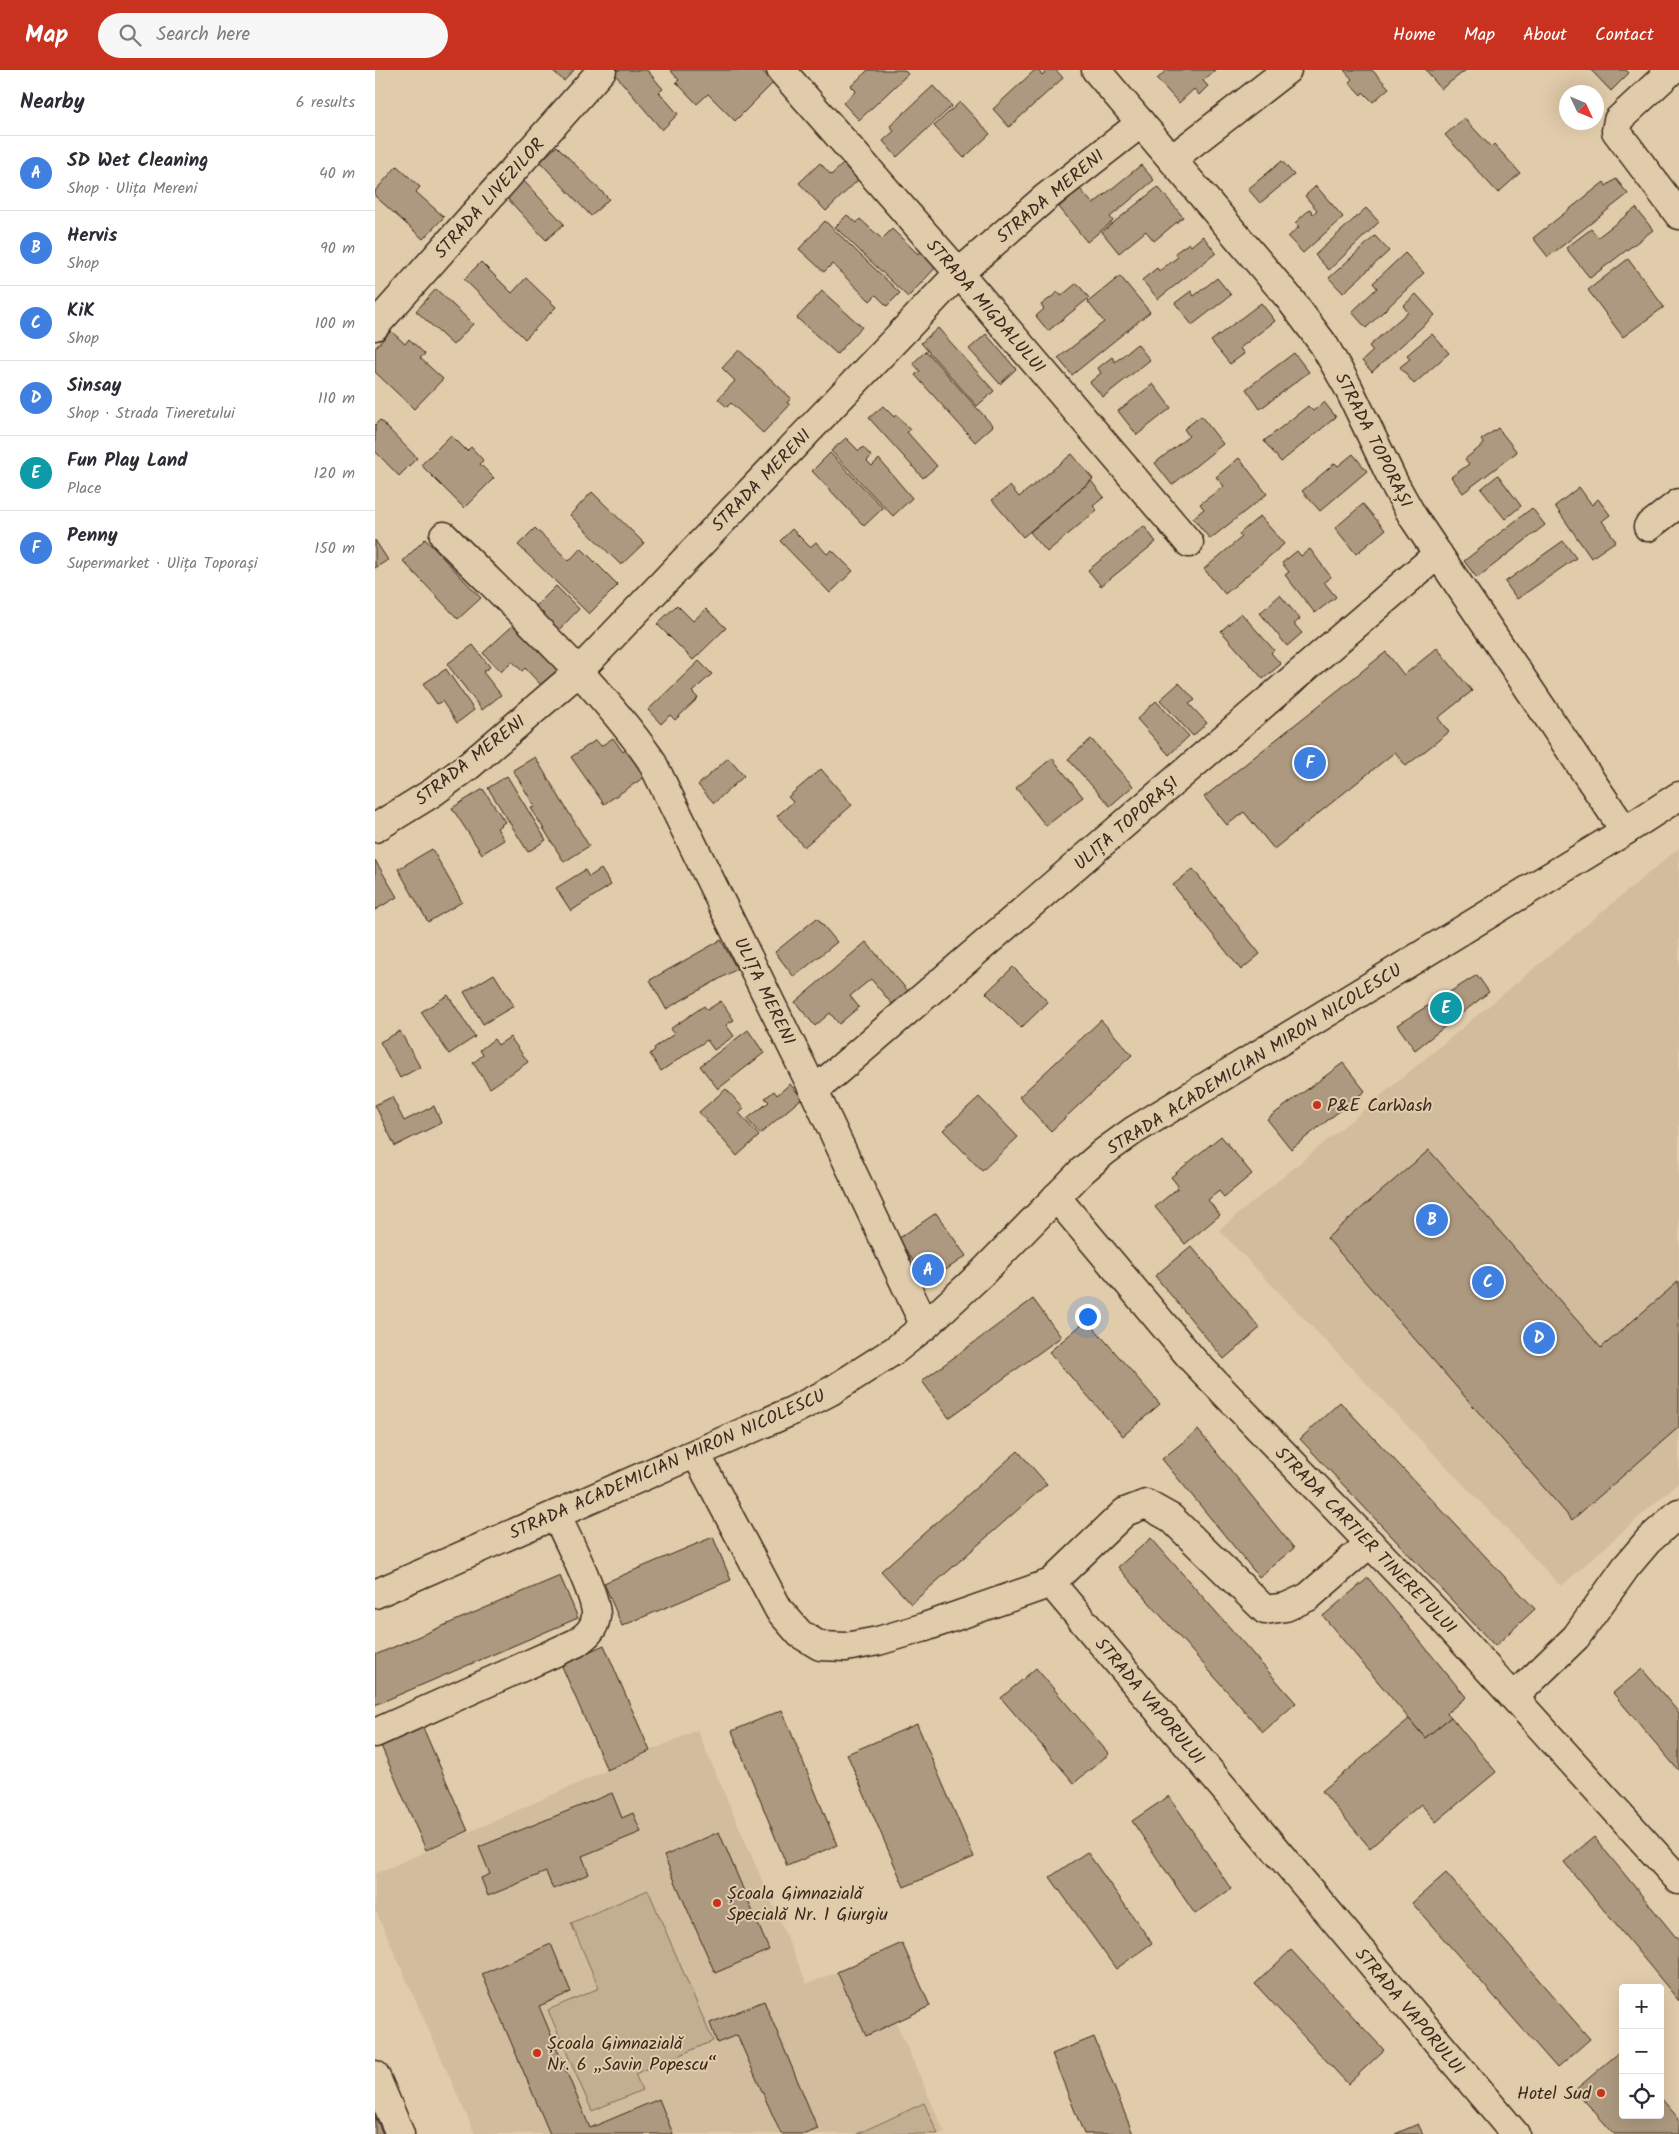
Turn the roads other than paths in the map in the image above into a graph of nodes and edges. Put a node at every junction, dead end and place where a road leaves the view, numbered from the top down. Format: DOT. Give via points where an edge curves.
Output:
graph roads {
  1 [pos="602,70"];
  2 [pos="781,70"];
  3 [pos="1096,70"];
  4 [pos="1287,70"];
  5 [pos="1672,70"];
  6 [pos="1141,123"];
  7 [pos="1172,159"];
  8 [pos="1679,215"];
  9 [pos="959,273"];
  10 [pos="375,326"];
  11 [pos="1679,503"];
  12 [pos="1648,527"];
  13 [pos="444,536"];
  14 [pos="1189,544"];
  15 [pos="1438,554"];
  16 [pos="578,672"];
  17 [pos="1679,796"];
  18 [pos="375,828"];
  19 [pos="1625,831"];
  20 [pos="814,1091"];
  21 [pos="1056,1197"];
  22 [pos="925,1326"];
  23 [pos="696,1454"];
  24 [pos="1679,1513"];
  25 [pos="557,1515"];
  26 [pos="1370,1543"];
  27 [pos="1051,1583"];
  28 [pos="375,1594"];
  29 [pos="1514,1697"];
  30 [pos="375,1733"];
  31 [pos="1679,1880"];
  32 [pos="375,2075"];
  33 [pos="401,2134"];
  34 [pos="1515,2134"];
  1 -- 10 [label="street, STRADA LIVEZILOR"];
  2 -- 9 [label="street, STRADA MIGDALULUI"];
  3 -- 6 [label="street, STRADA TOPORAȘI"];
  4 -- 7 [label="street"];
  5 -- 8 [label="street" via="1618,120 1616,131"];
  6 -- 7 [label="street, STRADA TOPORAȘI"];
  6 -- 9 [label="street, STRADA MERENI" via="1045,198"];
  7 -- 15 [label="street, STRADA TOPORAȘI" via="1289,298 1324,345 1394,483"];
  9 -- 14 [label="street, STRADA MIGDALULUI"];
  9 -- 16 [label="street, STRADA MERENI"];
  11 -- 12 [label="street"];
  13 -- 16 [label="street, ULIȚA MERENI"];
  15 -- 19 [label="street, STRADA TOPORAȘI"];
  15 -- 20 [label="street, ULIȚA TOPORAȘI"];
  16 -- 18 [label="street, STRADA MERENI" via="470,765"];
  16 -- 20 [label="street, ULIȚA MERENI" via="651,760"];
  17 -- 19 [label="street, STRADA ACADEMICIAN MIRON NICOLESCU"];
  19 -- 21 [label="street, STRADA ACADEMICIAN MIRON NICOLESCU" via="1133,1131 1097,1158"];
  20 -- 22 [label="street, ULIȚA MERENI"];
  21 -- 22 [label="street, STRADA ACADEMICIAN MIRON NICOLESCU"];
  21 -- 26 [label="street, STRADA CARTIER TINERETULUI" via="1192,1359"];
  22 -- 23 [label="street, STRADA ACADEMICIAN MIRON NICOLESCU" via="895,1350 831,1391"];
  23 -- 25 [label="street, STRADA ACADEMICIAN MIRON NICOLESCU"];
  23 -- 27 [label="street" via="779,1610 800,1634 820,1646 846,1647 878,1641"];
  24 -- 29 [label="street" via="1648,1541 1626,1567 1576,1637"];
  25 -- 28 [label="street, STRADA ACADEMICIAN MIRON NICOLESCU"];
  25 -- 30 [label="street" via="593,1600 596,1617 590,1632 576,1643"];
  26 -- 27 [label="street" via="1308,1597 1285,1607 1265,1610 1171,1518 1146,1504 1125,1512"];
  26 -- 29 [label="street, STRADA CARTIER TINERETULUI"];
  27 -- 34 [label="street, STRADA VAPORULUI"];
  29 -- 31 [label="street, STRADA CARTIER TINERETULUI"];
  32 -- 33 [label="street"];
}
